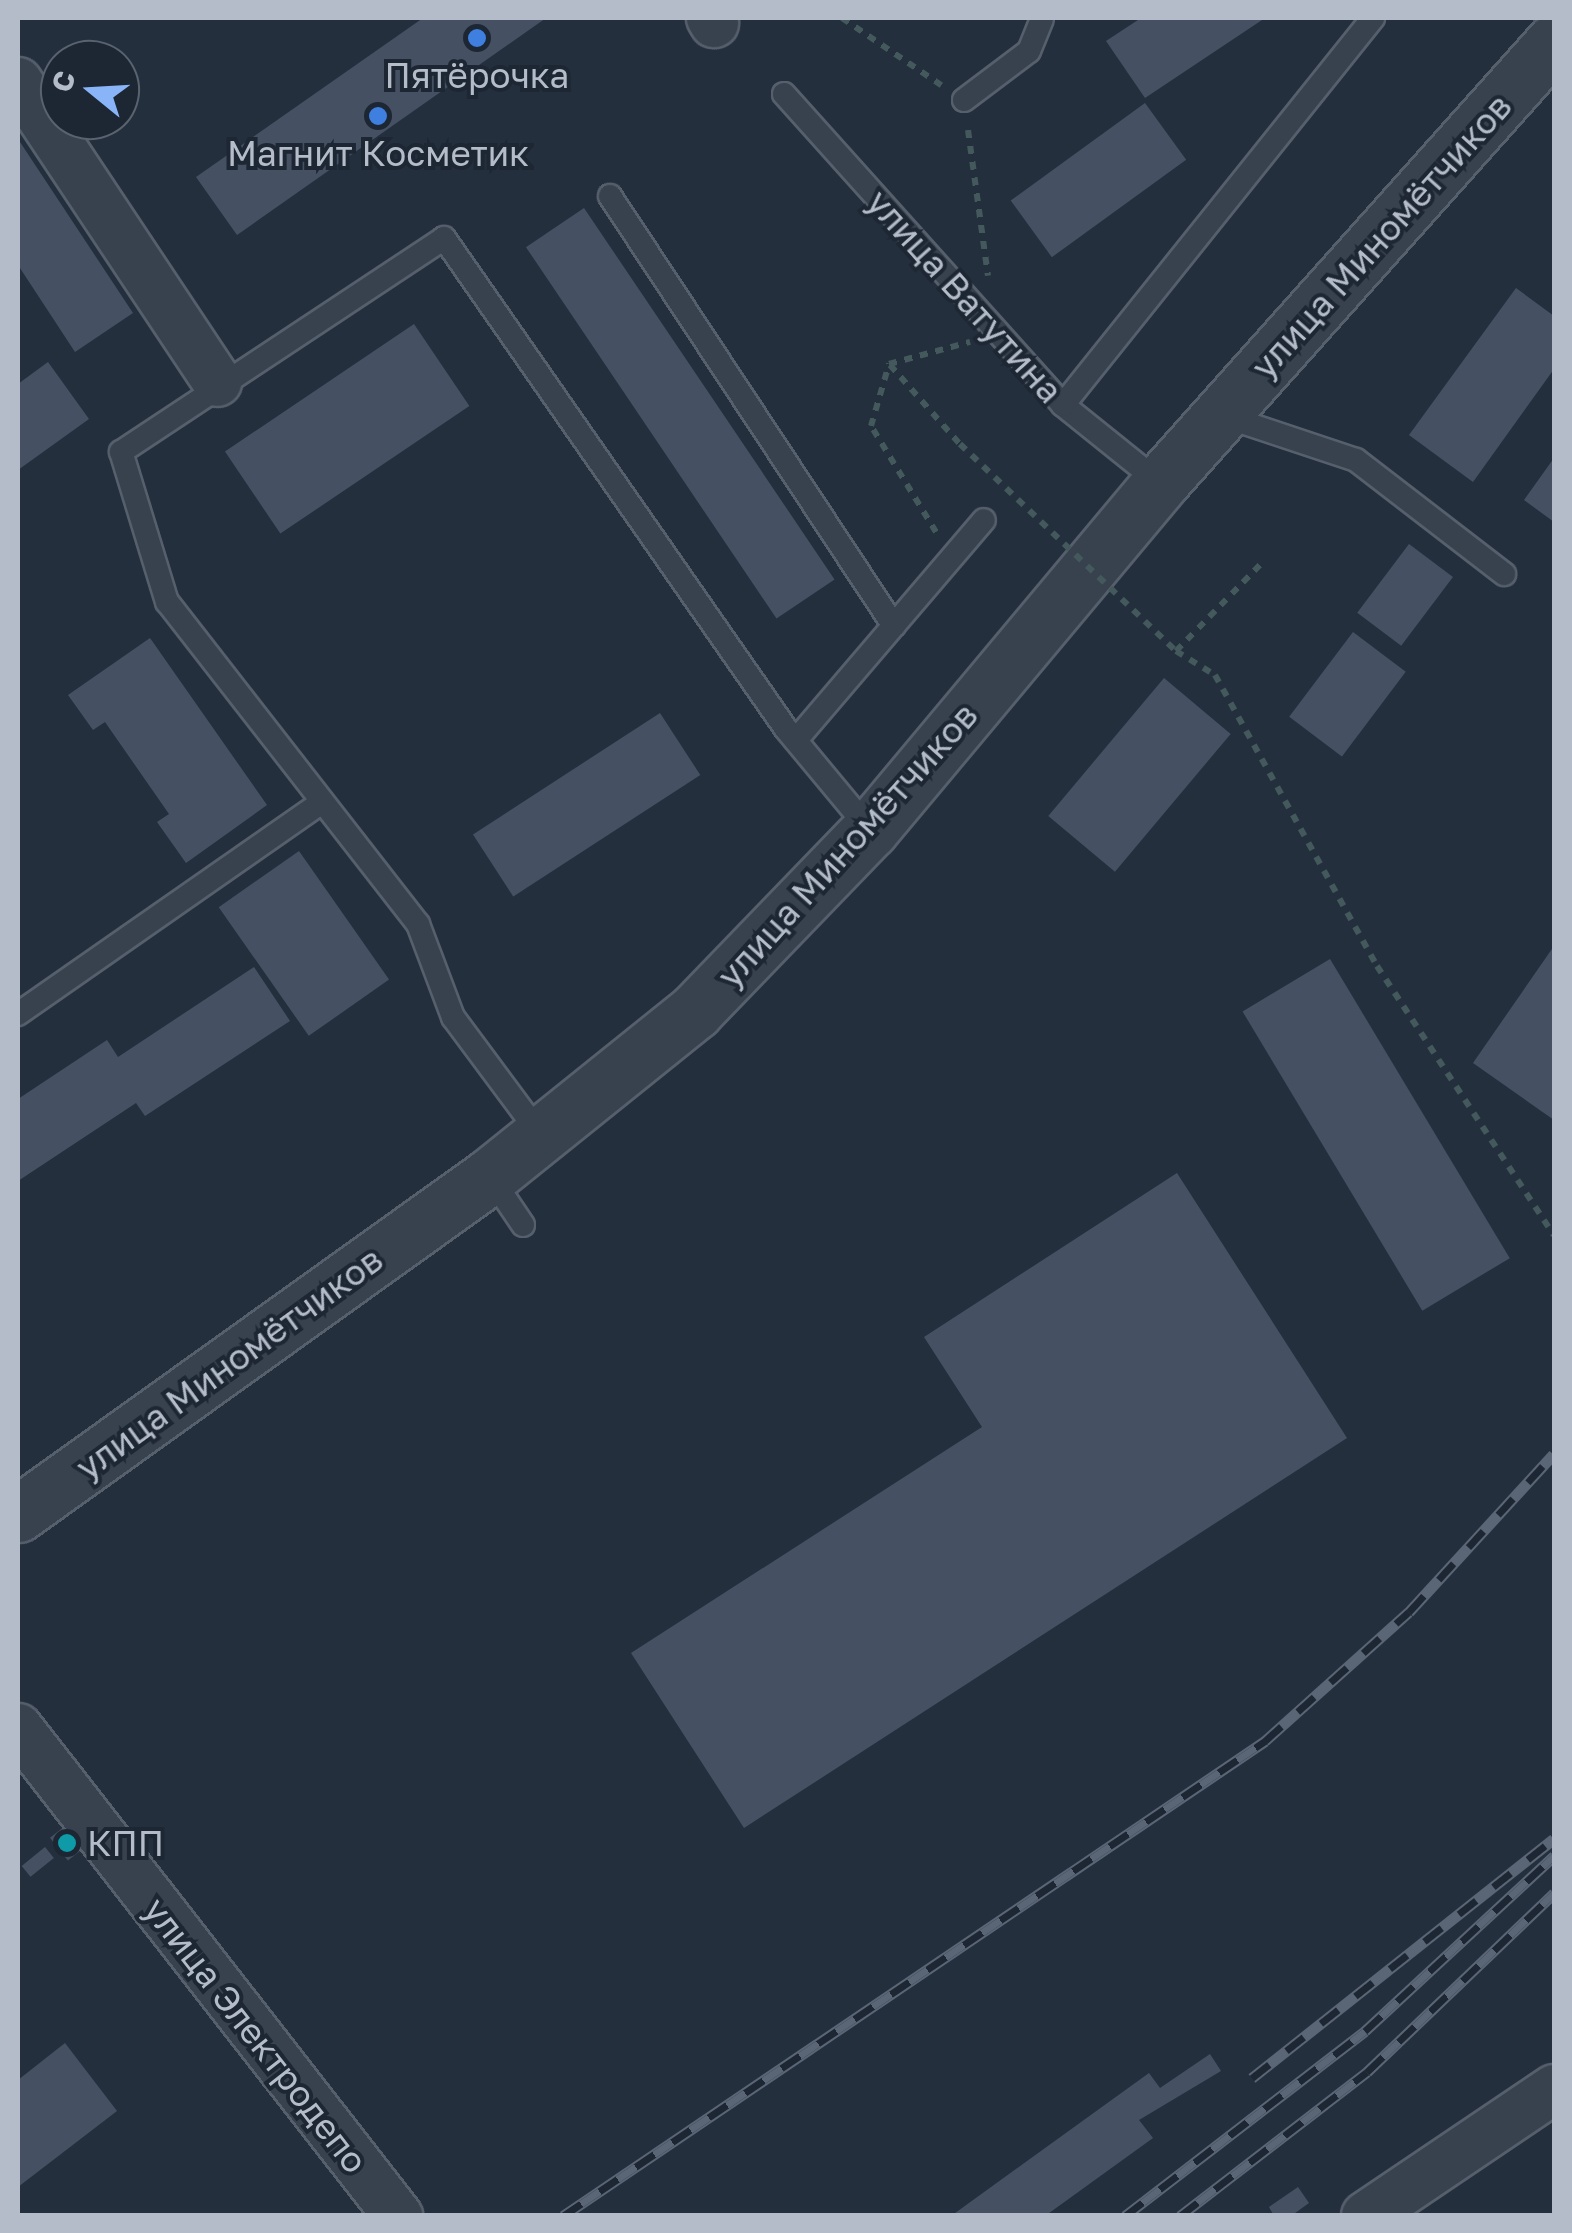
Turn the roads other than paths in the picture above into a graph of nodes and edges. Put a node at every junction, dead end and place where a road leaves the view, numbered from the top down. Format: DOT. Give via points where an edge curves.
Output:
graph roads {
  1 [pos="1042,18"];
  2 [pos="1373,18"];
  3 [pos="1554,42"];
  4 [pos="18,82"];
  5 [pos="784,94"];
  6 [pos="964,100"];
  7 [pos="610,196"];
  8 [pos="218,382"];
  9 [pos="1063,405"];
  10 [pos="1221,415"];
  11 [pos="1160,483"];
  12 [pos="984,520"];
  13 [pos="1504,574"];
  14 [pos="894,626"];
  15 [pos="796,740"];
  16 [pos="320,803"];
  17 [pos="870,830"];
  18 [pos="18,1014"];
  19 [pos="542,1137"];
  20 [pos="490,1176"];
  21 [pos="523,1225"];
  22 [pos="18,1514"];
  23 [pos="18,1728"];
  24 [pos="1554,2089"];
  25 [pos="398,2216"];
  26 [pos="1366,2216"];
  1 -- 6 [label="lane" via="1029,51"];
  2 -- 9 [label="lane"];
  3 -- 10 [label="street, улица Миномётчиков"];
  4 -- 8 [label="street"];
  5 -- 9 [label="lane, улица Ватутина"];
  7 -- 14 [label="lane"];
  8 -- 15 [label="lane" via="444,238"];
  8 -- 16 [label="lane" via="121,452 167,602"];
  9 -- 11 [label="lane, улица Ватутина"];
  10 -- 11 [label="street, улица Миномётчиков"];
  10 -- 13 [label="lane" via="1356,460"];
  11 -- 17 [label="street, улица Миномётчиков"];
  12 -- 14 [label="lane"];
  14 -- 15 [label="lane"];
  15 -- 17 [label="lane"];
  16 -- 18 [label="lane"];
  16 -- 19 [label="lane" via="418,924 452,1016"];
  17 -- 19 [label="street, улица Миномётчиков" via="695,1012"];
  19 -- 20 [label="street, улица Миномётчиков"];
  20 -- 21 [label="lane"];
  20 -- 22 [label="street, улица Миномётчиков"];
  23 -- 25 [label="street, улица Электродепо"];
  24 -- 26 [label="street"];
}
